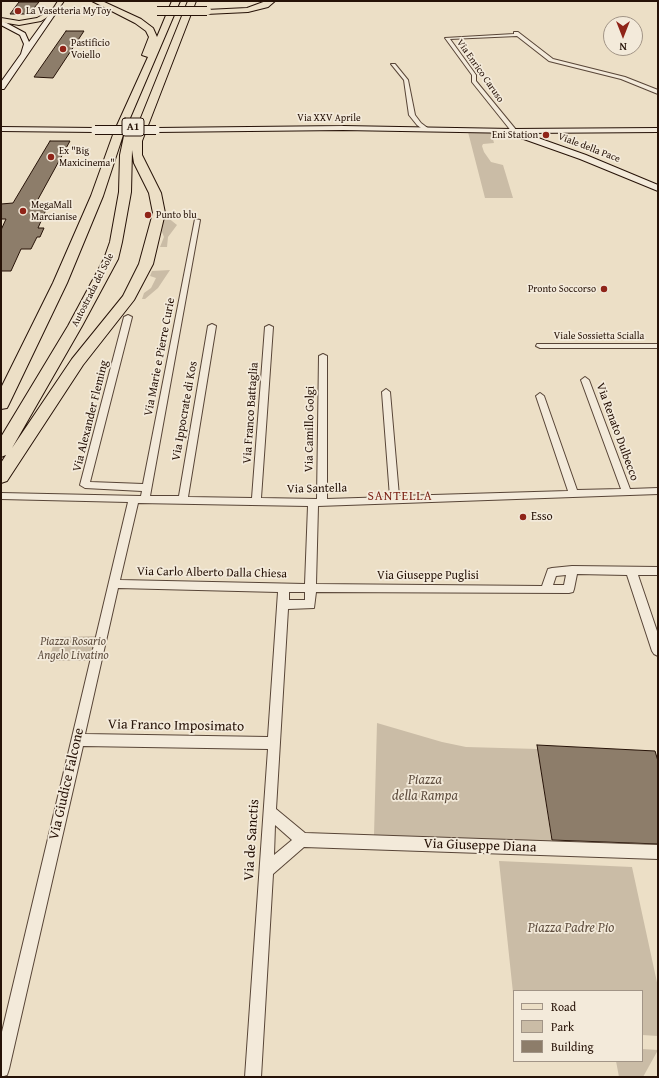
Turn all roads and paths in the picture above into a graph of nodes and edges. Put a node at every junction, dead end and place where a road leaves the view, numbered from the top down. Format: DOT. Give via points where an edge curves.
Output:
graph roads {
  1 [pos="61,1"];
  2 [pos="96,1"];
  3 [pos="104,1"];
  4 [pos="176,1"];
  5 [pos="183,1"];
  6 [pos="192,1"];
  7 [pos="267,1"];
  8 [pos="270,1"];
  9 [pos="124,6"];
  10 [pos="55,10"];
  11 [pos="148,12"];
  12 [pos="207,12"];
  13 [pos="1,21"];
  14 [pos="24,54"];
  15 [pos="393,65"];
  16 [pos="1,87"];
  17 [pos="658,92"];
  18 [pos="1,129"];
  19 [pos="427,130"];
  20 [pos="658,130"];
  21 [pos="513,131"];
  22 [pos="94,173"];
  23 [pos="658,188"];
  24 [pos="197,220"];
  25 [pos="56,259"];
  26 [pos="128,317"];
  27 [pos="212,326"];
  28 [pos="269,327"];
  29 [pos="32,339"];
  30 [pos="540,346"];
  31 [pos="658,346"];
  32 [pos="323,356"];
  33 [pos="585,380"];
  34 [pos="386,392"];
  35 [pos="540,396"];
  36 [pos="1,404"];
  37 [pos="1,450"];
  38 [pos="1,477"];
  39 [pos="147,488"];
  40 [pos="658,491"];
  41 [pos="627,492"];
  42 [pos="574,494"];
  43 [pos="4,496"];
  44 [pos="139,499"];
  45 [pos="182,500"];
  46 [pos="395,500"];
  47 [pos="256,502"];
  48 [pos="317,503"];
  49 [pos="572,570"];
  50 [pos="631,570"];
  51 [pos="658,571"];
  52 [pos="113,584"];
  53 [pos="284,587"];
  54 [pos="310,588"];
  55 [pos="546,590"];
  56 [pos="283,604"];
  57 [pos="658,652"];
  58 [pos="77,740"];
  59 [pos="274,743"];
  60 [pos="270,812"];
  61 [pos="302,840"];
  62 [pos="658,852"];
  63 [pos="266,870"];
  64 [pos="1,1069"];
  65 [pos="253,1077"];
  1 -- 10 [label="main road"];
  2 -- 22 [label="highway" via="143,24 153,37"];
  3 -- 11 [label="highway" via="121,9"];
  4 -- 29 [label="highway, A1" via="120,132 90,213"];
  5 -- 37 [label="highway, Autostrada del Sole / A1" via="126,142 125,192 111,259 75,326"];
  6 -- 38 [label="highway" via="137,141 137,155 155,193 159,213 146,264 129,297 77,362"];
  7 -- 12 [label="highway" via="249,9"];
  8 -- 12 [label="highway" via="248,10"];
  9 -- 11 [label="highway"];
  10 -- 13 [label="main road" via="34,21"];
  10 -- 14 [label="street"];
  11 -- 12 [label="highway, bridge"];
  13 -- 14 [label="street" via="23,34 27,44"];
  14 -- 16 [label="street"];
  15 -- 19 [label="street" via="406,80 412,115"];
  17 -- 21 [label="street, Via Enrico Caruso" via="623,78 547,58 517,34 447,38 474,75 474,81"];
  18 -- 19 [label="street, Via XXV Aprile, bridge"];
  19 -- 21 [label="street, Via XXV Aprile"];
  20 -- 21 [label="street, Via XXV Aprile"];
  21 -- 23 [label="street, Viale della Pace"];
  24 -- 39 [label="street, Via Marie e Pierre Curie"];
  25 -- 29 [label="highway" via="38,304"];
  26 -- 39 [label="street, Via Alexander Fleming" via="85,484"];
  27 -- 45 [label="street, Via Ippocrate di Kos"];
  28 -- 47 [label="street, Via Franco Battaglia"];
  29 -- 36 [label="highway, A1"];
  30 -- 31 [label="street, Viale Sossietta Scialla"];
  32 -- 48 [label="street, Via Camillo Golgi"];
  33 -- 41 [label="street, Via Renato Dulbecco"];
  34 -- 46 [label="street"];
  35 -- 42 [label="street"];
  39 -- 44 [label="street, Via Marie e Pierre Curie"];
  40 -- 41 [label="street, Via Santella"];
  41 -- 42 [label="street, Via Santella"];
  42 -- 46 [label="street, Via Santella"];
  43 -- 44 [label="street, Via Santella"];
  44 -- 45 [label="street, Via Santella"];
  44 -- 52 [label="street, Via Giudice Falcone"];
  45 -- 47 [label="street, Via Santella"];
  46 -- 48 [label="street, Via Santella"];
  47 -- 48 [label="street, Via Santella"];
  48 -- 54 [label="street"];
  49 -- 50 [label="street"];
  49 -- 55 [label="street" via="552,572"];
  49 -- 55 [label="street, Via Giuseppe Puglisi" via="569,589"];
  50 -- 51 [label="street"];
  50 -- 57 [label="street"];
  52 -- 53 [label="street, Via Carlo Alberto Dalla Chiesa"];
  52 -- 58 [label="street, Via Giudice Falcone"];
  53 -- 54 [label="street, Via Carlo Alberto Dalla Chiesa"];
  53 -- 56 [label="street, Via de Sanctis"];
  54 -- 55 [label="street, Via Giuseppe Puglisi"];
  54 -- 56 [label="street" via="310,605"];
  56 -- 59 [label="street, Via de Sanctis"];
  58 -- 59 [label="street, Via Franco Imposimato"];
  58 -- 64 [label="street, Via Giudice Falcone"];
  59 -- 60 [label="street, Via de Sanctis"];
  60 -- 61 [label="street"];
  60 -- 63 [label="street, Via de Sanctis"];
  61 -- 62 [label="street, Via Giuseppe Diana"];
  61 -- 63 [label="street"];
  63 -- 65 [label="street, Via de Sanctis"];
}
